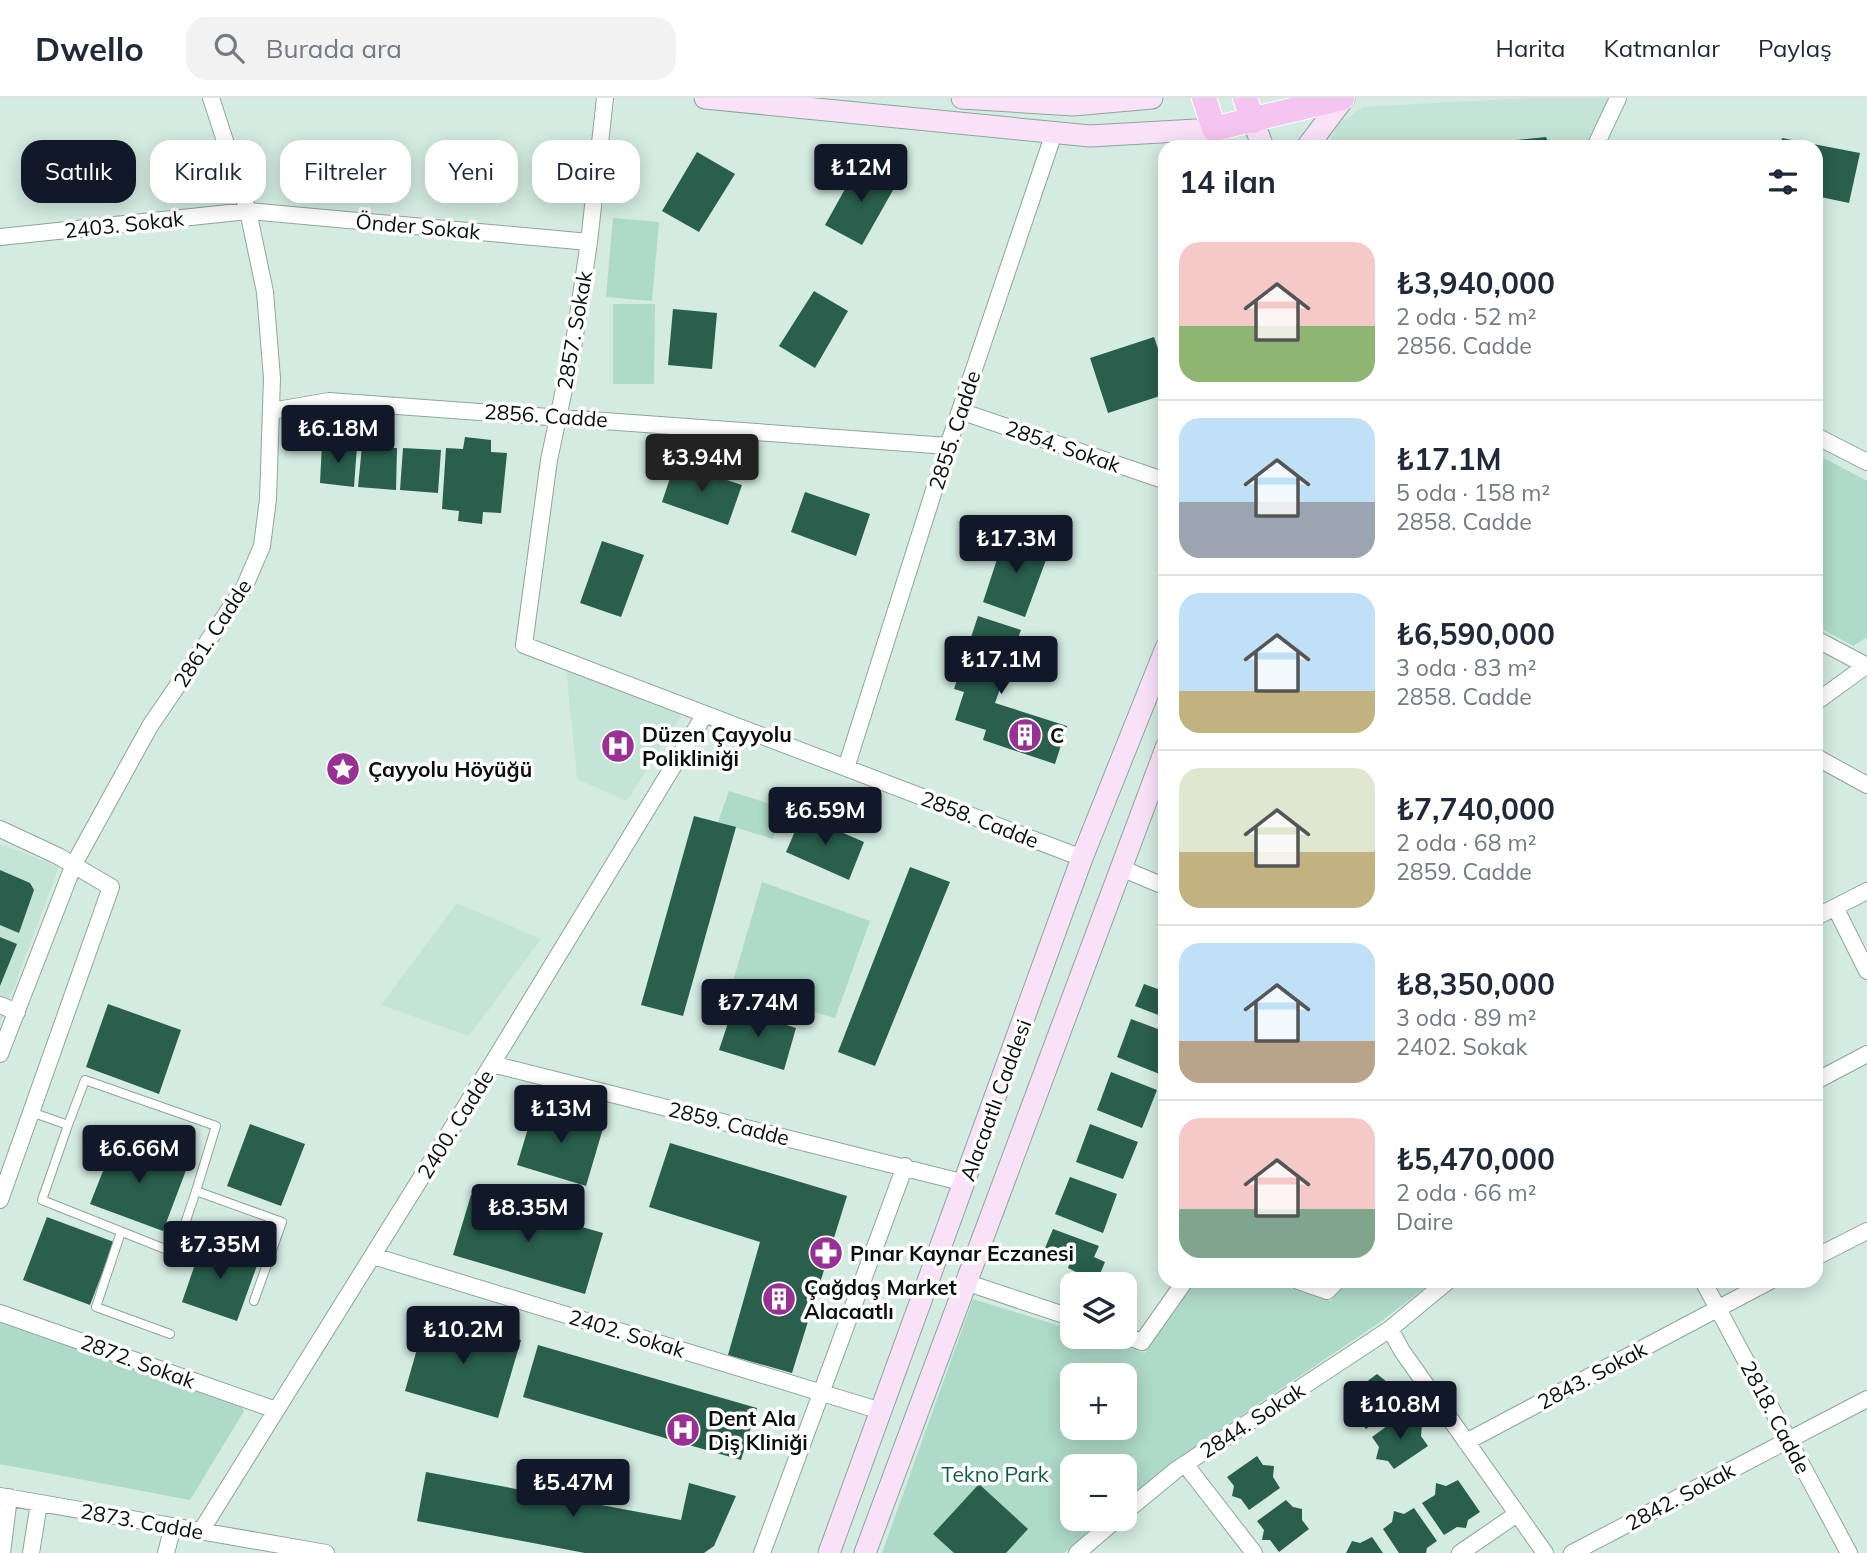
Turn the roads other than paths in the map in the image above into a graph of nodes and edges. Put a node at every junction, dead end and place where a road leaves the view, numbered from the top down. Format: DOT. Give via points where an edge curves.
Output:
graph roads {
  1 [pos="211,98"];
  2 [pos="605,98"];
  3 [pos="705,98"];
  4 [pos="962,98"];
  5 [pos="1152,98"];
  6 [pos="1204,98"];
  7 [pos="1244,98"];
  8 [pos="1343,98"];
  9 [pos="1618,98"];
  10 [pos="999,100"];
  11 [pos="1080,101"];
  12 [pos="1253,121"];
  13 [pos="1054,133"];
  14 [pos="1217,138"];
  15 [pos="1261,140"];
  16 [pos="1312,140"];
  17 [pos="1597,140"];
  18 [pos="248,211"];
  19 [pos="0,237"];
  20 [pos="589,242"];
  21 [pos="271,411"];
  22 [pos="960,411"];
  23 [pos="558,416"];
  24 [pos="1823,440"];
  25 [pos="948,446"];
  26 [pos="1867,462"];
  27 [pos="1158,478"];
  28 [pos="1823,643"];
  29 [pos="524,645"];
  30 [pos="1867,666"];
  31 [pos="1158,668"];
  32 [pos="1823,697"];
  33 [pos="705,714"];
  34 [pos="1823,761"];
  35 [pos="846,768"];
  36 [pos="1158,769"];
  37 [pos="1867,785"];
  38 [pos="0,829"];
  39 [pos="1082,858"];
  40 [pos="74,864"];
  41 [pos="1121,868"];
  42 [pos="1158,884"];
  43 [pos="1867,891"];
  44 [pos="1836,909"];
  45 [pos="1823,914"];
  46 [pos="1867,971"];
  47 [pos="0,1005"];
  48 [pos="16,1012"];
  49 [pos="0,1054"];
  50 [pos="1867,1055"];
  51 [pos="492,1064"];
  52 [pos="1823,1077"];
  53 [pos="31,1112"];
  54 [pos="68,1125"];
  55 [pos="905,1166"];
  56 [pos="965,1183"];
  57 [pos="196,1191"];
  58 [pos="0,1199"];
  59 [pos="1867,1231"];
  60 [pos="121,1232"];
  61 [pos="1823,1253"];
  62 [pos="373,1255"];
  63 [pos="965,1282"];
  64 [pos="1180,1288"];
  65 [pos="1440,1288"];
  66 [pos="1707,1288"];
  67 [pos="1756,1288"];
  68 [pos="254,1301"];
  69 [pos="1717,1308"];
  70 [pos="0,1313"];
  71 [pos="1060,1314"];
  72 [pos="1390,1329"];
  73 [pos="170,1334"];
  74 [pos="1137,1340"];
  75 [pos="822,1393"];
  76 [pos="1867,1399"];
  77 [pos="276,1410"];
  78 [pos="881,1411"];
  79 [pos="1788,1440"];
  80 [pos="1466,1442"];
  81 [pos="1185,1464"];
  82 [pos="4,1497"];
  83 [pos="1137,1502"];
  84 [pos="39,1503"];
  85 [pos="1517,1514"];
  86 [pos="173,1526"];
  87 [pos="201,1531"];
  88 [pos="1103,1531"];
  89 [pos="2,1553"];
  90 [pos="31,1553"];
  91 [pos="166,1553"];
  92 [pos="326,1553"];
  93 [pos="762,1553"];
  94 [pos="829,1553"];
  95 [pos="865,1553"];
  96 [pos="1077,1553"];
  97 [pos="1254,1553"];
  98 [pos="1460,1553"];
  99 [pos="1545,1553"];
  100 [pos="1572,1553"];
  101 [pos="1849,1553"];
  1 -- 18 [label="street, 2861. Cadde"];
  2 -- 20 [label="street, 2857. Sokak"];
  3 -- 13 [label="main road"];
  4 -- 10 [label="main road"];
  5 -- 11 [label="main road"];
  6 -- 14 [label="main road"];
  7 -- 12 [label="main road"];
  8 -- 12 [label="main road"];
  8 -- 16 [label="main road"];
  9 -- 17 [label="street"];
  10 -- 11 [label="main road"];
  12 -- 14 [label="main road"];
  12 -- 15 [label="main road"];
  13 -- 14 [label="main road"];
  13 -- 22 [label="street, 2855. Cadde"];
  18 -- 19 [label="street, 2403. Sokak"];
  18 -- 20 [label="street, Önder Sokak"];
  18 -- 21 [label="street, 2861. Cadde" via="265,292"];
  20 -- 23 [label="street, 2857. Sokak"];
  21 -- 23 [label="street, 2856. Cadde" via="329,401"];
  21 -- 40 [label="street, 2861. Cadde" via="262,546 244,588 150,726"];
  22 -- 25 [label="street, 2855. Cadde"];
  22 -- 27 [label="street, 2854. Sokak"];
  23 -- 25 [label="street, 2856. Cadde"];
  23 -- 29 [label="street, 2857. Sokak"];
  24 -- 26 [label="street"];
  25 -- 35 [label="street, 2855. Cadde"];
  28 -- 30 [label="street"];
  29 -- 33 [label="street, 2858. Cadde"];
  30 -- 32 [label="street"];
  31 -- 39 [label="main road, Alacaatlı Caddesi"];
  33 -- 35 [label="street, 2858. Cadde"];
  33 -- 51 [label="street, 2400. Cadde"];
  34 -- 37 [label="street"];
  35 -- 39 [label="street, 2858. Cadde"];
  36 -- 41 [label="main road, Alacaatlı Caddesi"];
  38 -- 40 [label="street"];
  39 -- 56 [label="main road, Alacaatlı Caddesi"];
  40 -- 48 [label="street, 2861. Cadde"];
  40 -- 53 [label="street" via="111,887"];
  41 -- 42 [label="street"];
  41 -- 63 [label="main road, Alacaatlı Caddesi"];
  43 -- 44 [label="street"];
  44 -- 45 [label="street"];
  44 -- 46 [label="street"];
  47 -- 48 [label="street"];
  48 -- 49 [label="street, 2861. Cadde"];
  50 -- 52 [label="street"];
  51 -- 55 [label="street, 2859. Cadde"];
  51 -- 62 [label="street, 2400. Cadde"];
  53 -- 54 [label="lane"];
  53 -- 58 [label="street"];
  54 -- 57 [label="lane" via="85,1080 216,1126"];
  54 -- 60 [label="lane" via="42,1200"];
  55 -- 56 [label="street, 2859. Cadde"];
  55 -- 75 [label="street"];
  56 -- 78 [label="main road, Alacaatlı Caddesi"];
  57 -- 60 [label="lane" via="175,1253"];
  57 -- 68 [label="lane" via="282,1222"];
  59 -- 61 [label="street"];
  60 -- 73 [label="lane" via="96,1307"];
  62 -- 75 [label="street, 2402. Sokak"];
  62 -- 77 [label="street, 2400. Cadde"];
  63 -- 71 [label="street"];
  63 -- 95 [label="main road, Alacaatlı Caddesi"];
  64 -- 74 [label="street" via="1142,1342"];
  65 -- 72 [label="street, 2844. Sokak"];
  66 -- 69 [label="street, 2818. Cadde"];
  67 -- 69 [label="street, 2843. Sokak"];
  69 -- 79 [label="street, 2818. Cadde"];
  69 -- 80 [label="street, 2843. Sokak"];
  70 -- 77 [label="street, 2872. Sokak"];
  72 -- 80 [label="street"];
  72 -- 81 [label="street, 2844. Sokak"];
  75 -- 78 [label="street, 2402. Sokak"];
  75 -- 93 [label="street"];
  76 -- 79 [label="street, 2842. Sokak"];
  77 -- 87 [label="street, 2400. Cadde"];
  78 -- 94 [label="main road, Alacaatlı Caddesi"];
  79 -- 100 [label="street, 2842. Sokak"];
  79 -- 101 [label="street, 2818. Cadde"];
  80 -- 85 [label="street"];
  81 -- 83 [label="street, 2844. Sokak"];
  81 -- 97 [label="street"];
  82 -- 84 [label="street, 2873. Cadde"];
  82 -- 89 [label="street"];
  84 -- 86 [label="street, 2873. Cadde"];
  84 -- 90 [label="street"];
  85 -- 98 [label="street"];
  85 -- 99 [label="street"];
  86 -- 87 [label="street, 2873. Cadde"];
  86 -- 91 [label="street"];
  87 -- 92 [label="street, 2873. Cadde"];
  88 -- 96 [label="street"];
}
